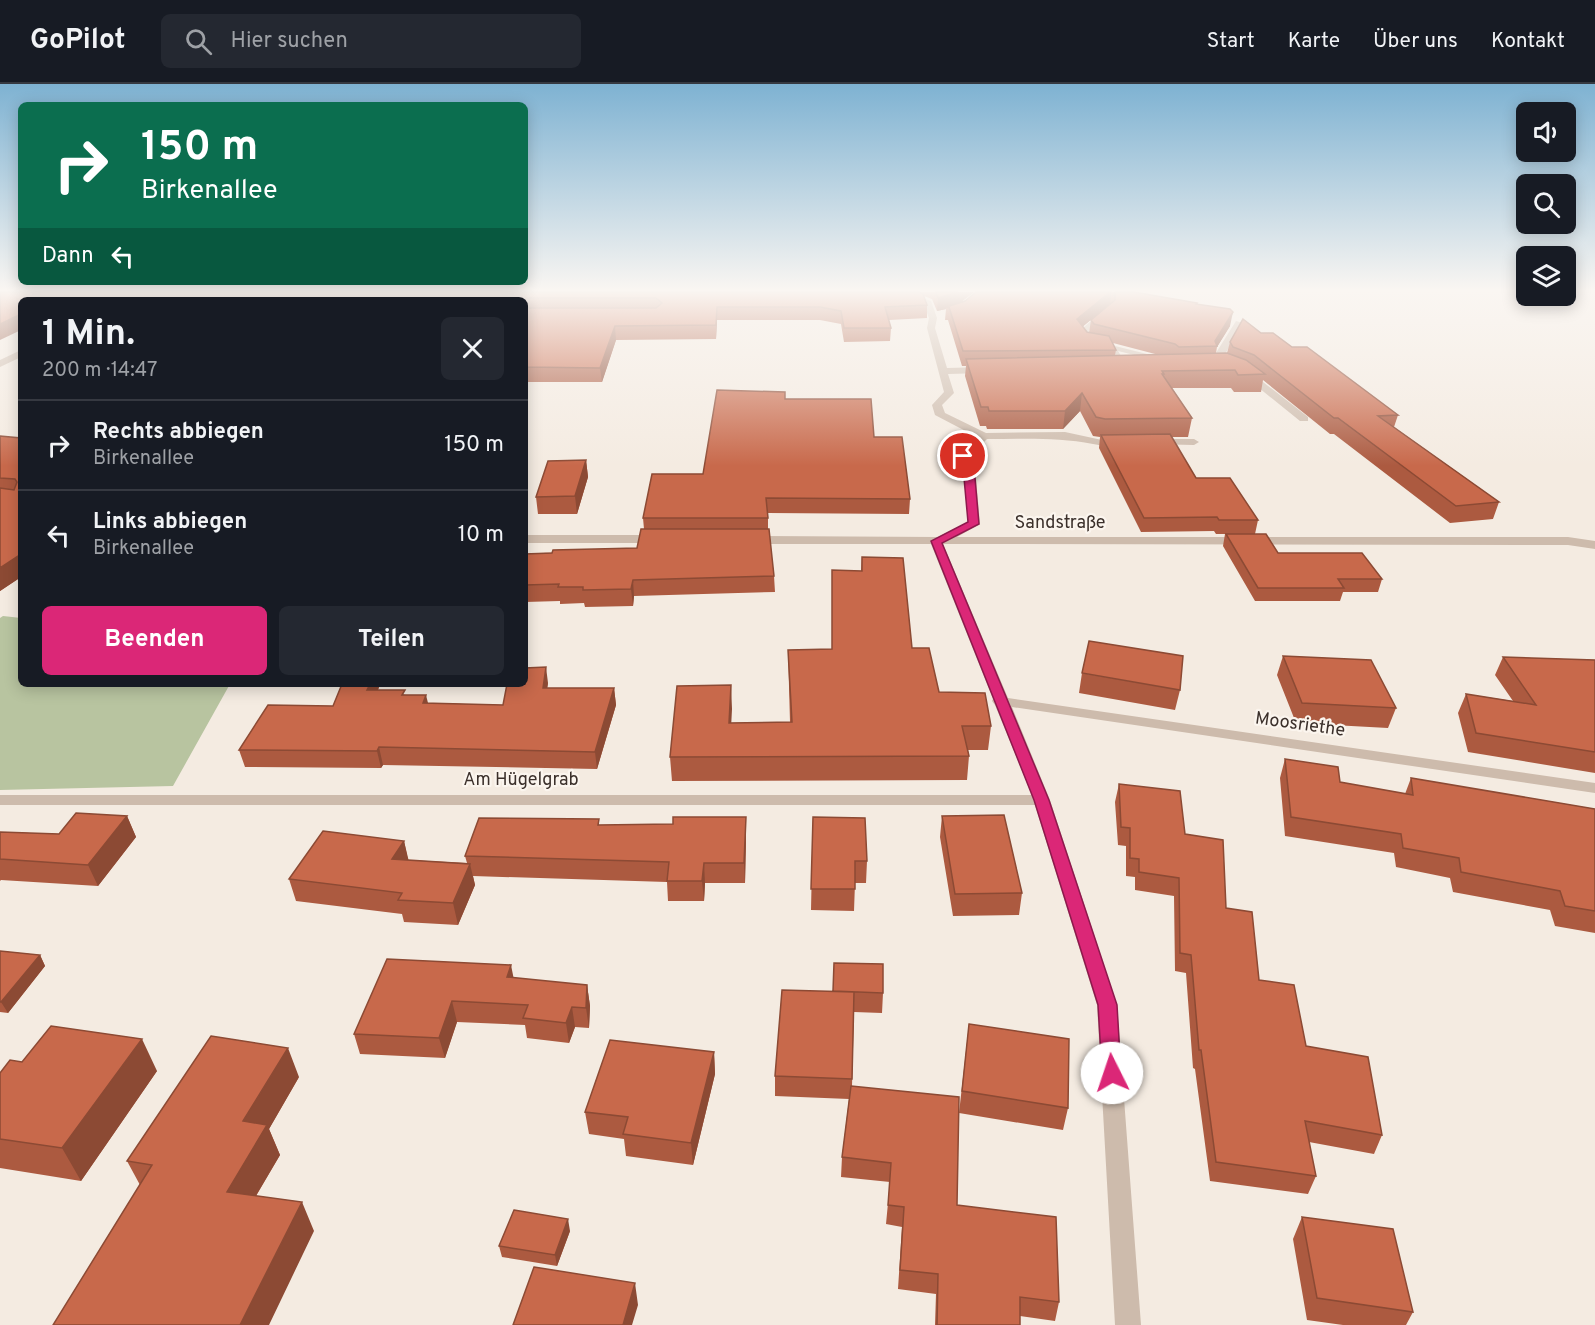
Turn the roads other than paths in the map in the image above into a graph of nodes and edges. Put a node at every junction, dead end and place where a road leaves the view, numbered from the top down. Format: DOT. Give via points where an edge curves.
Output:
graph roads {
  1 [pos="937,350"];
  2 [pos="1115,350"];
  3 [pos="1126,350"];
  4 [pos="1223,350"];
  5 [pos="18,354"];
  6 [pos="1175,363"];
  7 [pos="0,364"];
  8 [pos="1165,367"];
  9 [pos="1113,369"];
  10 [pos="1134,369"];
  11 [pos="999,370"];
  12 [pos="942,371"];
  13 [pos="1304,419"];
  14 [pos="984,436"];
  15 [pos="1125,442"];
  16 [pos="1148,442"];
  17 [pos="1194,442"];
  18 [pos="528,539"];
  19 [pos="678,540"];
  20 [pos="736,540"];
  21 [pos="936,541"];
  22 [pos="1595,545"];
  23 [pos="999,701"];
  24 [pos="1595,788"];
  25 [pos="0,800"];
  26 [pos="1042,800"];
  27 [pos="1128,1325"];
  1 -- 12 [label="street"];
  2 -- 10 [label="street"];
  3 -- 6 [label="street"];
  4 -- 13 [label="street" via="1220,365 1246,372"];
  5 -- 7 [label="street"];
  8 -- 10 [label="street"];
  9 -- 10 [label="street"];
  11 -- 12 [label="street"];
  12 -- 14 [label="street" via="949,393 937,405 940,415"];
  14 -- 15 [label="street" via="1065,435"];
  14 -- 21 [label="street" via="963,456 970,478 974,524"];
  16 -- 17 [label="street"];
  18 -- 19 [label="street"];
  20 -- 21 [label="street, Sandstraße"];
  21 -- 22 [label="street, Sandstraße" via="1568,541"];
  21 -- 23 [label="street"];
  23 -- 24 [label="street, Moosriethe"];
  23 -- 26 [label="street"];
  25 -- 26 [label="street, Am Hügelgrab"];
  26 -- 27 [label="street" via="1107,1005"];
}
